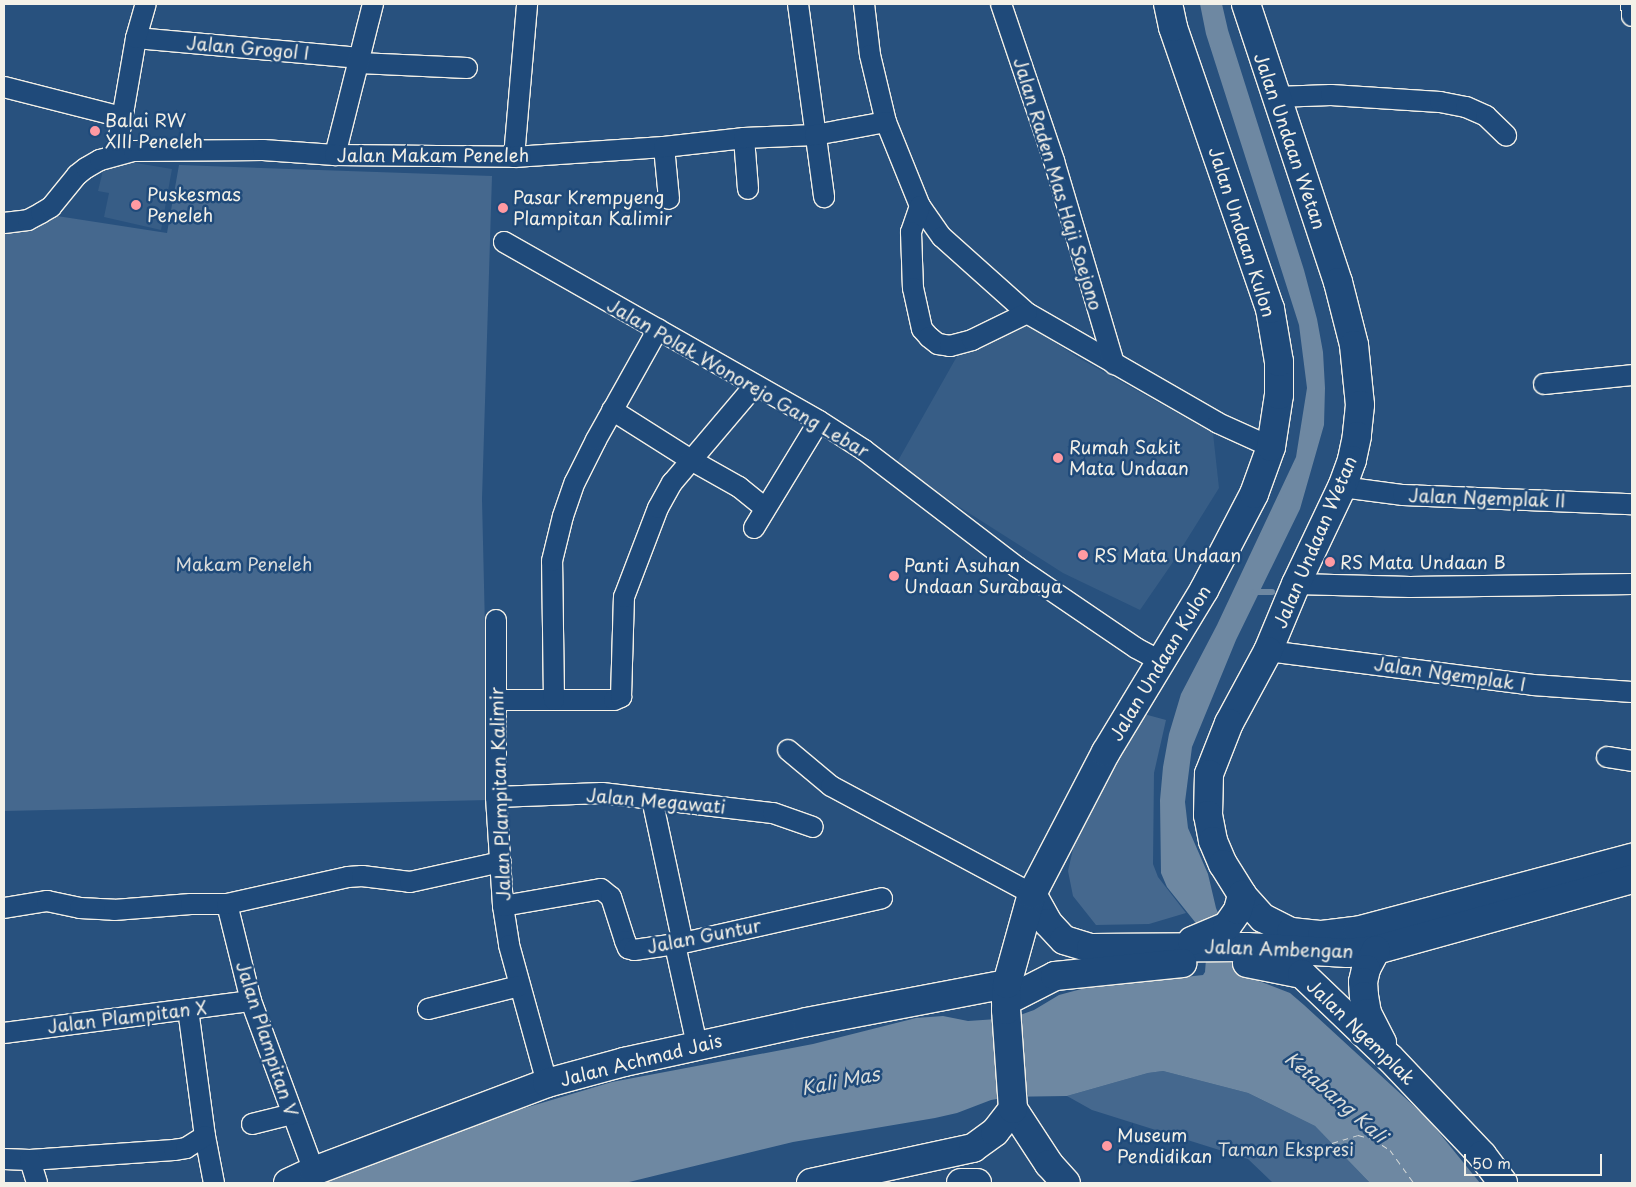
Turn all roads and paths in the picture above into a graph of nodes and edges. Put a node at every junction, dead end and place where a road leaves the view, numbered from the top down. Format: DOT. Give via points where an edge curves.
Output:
graph roads {
  1 [pos="140,4"];
  2 [pos="373,4"];
  3 [pos="527,4"];
  4 [pos="798,4"];
  5 [pos="864,4"];
  6 [pos="1001,4"];
  7 [pos="1168,4"];
  8 [pos="1246,4"];
  9 [pos="1631,4"];
  10 [pos="1632,16"];
  11 [pos="136,38"];
  12 [pos="360,60"];
  13 [pos="467,68"];
  14 [pos="4,87"];
  15 [pos="1276,97"];
  16 [pos="122,117"];
  17 [pos="886,122"];
  18 [pos="815,135"];
  19 [pos="1506,135"];
  20 [pos="744,138"];
  21 [pos="664,147"];
  22 [pos="116,154"];
  23 [pos="335,155"];
  24 [pos="514,157"];
  25 [pos="748,189"];
  26 [pos="824,197"];
  27 [pos="669,199"];
  28 [pos="920,206"];
  29 [pos="4,223"];
  30 [pos="504,242"];
  31 [pos="1027,313"];
  32 [pos="658,330"];
  33 [pos="1114,364"];
  34 [pos="1632,375"];
  35 [pos="1544,384"];
  36 [pos="755,385"];
  37 [pos="612,410"];
  38 [pos="819,421"];
  39 [pos="1271,447"];
  40 [pos="690,460"];
  41 [pos="1342,487"];
  42 [pos="1632,504"];
  43 [pos="765,508"];
  44 [pos="754,528"];
  45 [pos="1296,584"];
  46 [pos="1632,584"];
  47 [pos="496,620"];
  48 [pos="1268,651"];
  49 [pos="1162,662"];
  50 [pos="1632,692"];
  51 [pos="496,700"];
  52 [pos="554,700"];
  53 [pos="788,750"];
  54 [pos="1607,757"];
  55 [pos="1632,760"];
  56 [pos="496,797"];
  57 [pos="652,799"];
  58 [pos="813,827"];
  59 [pos="1632,858"];
  60 [pos="501,862"];
  61 [pos="1632,880"];
  62 [pos="1032,894"];
  63 [pos="882,898"];
  64 [pos="1240,902"];
  65 [pos="227,904"];
  66 [pos="504,906"];
  67 [pos="4,908"];
  68 [pos="679,944"];
  69 [pos="1188,949"];
  70 [pos="1376,950"];
  71 [pos="1249,955"];
  72 [pos="519,986"];
  73 [pos="1006,998"];
  74 [pos="251,1000"];
  75 [pos="188,1009"];
  76 [pos="428,1009"];
  77 [pos="4,1033"];
  78 [pos="697,1045"];
  79 [pos="1390,1058"];
  80 [pos="546,1083"];
  81 [pos="1012,1107"];
  82 [pos="292,1114"];
  83 [pos="252,1124"];
  84 [pos="205,1136"];
  85 [pos="4,1159"];
  86 [pos="30,1160"];
  87 [pos="314,1171"];
  88 [pos="37,1183"];
  89 [pos="214,1183"];
  90 [pos="288,1183"];
  91 [pos="811,1183"];
  92 [pos="962,1183"];
  93 [pos="977,1183"];
  94 [pos="1066,1183"];
  95 [pos="1503,1183"];
  1 -- 11 [label="street"];
  2 -- 12 [label="street"];
  3 -- 24 [label="street"];
  4 -- 18 [label="street"];
  5 -- 17 [label="street" via="870,54"];
  6 -- 33 [label="street, Jalan Raden Mas Haji Soejono" via="1054,160"];
  7 -- 39 [label="main road, Jalan Undaan Kulon" via="1173,27 1270,309 1279,362 1279,395"];
  8 -- 15 [label="main road, Jalan Undaan Wetan"];
  9 -- 10 [label="street"];
  11 -- 12 [label="street, Jalan Grogol I"];
  11 -- 16 [label="street"];
  12 -- 13 [label="street, Jalan Grogol I"];
  12 -- 23 [label="street"];
  14 -- 16 [label="street"];
  15 -- 19 [label="street" via="1331,95 1440,102 1466,107 1486,116"];
  15 -- 41 [label="main road, Jalan Undaan Wetan" via="1338,282 1354,345 1359,382 1357,436"];
  16 -- 22 [label="street"];
  17 -- 18 [label="street, Jalan Makam Peneleh"];
  17 -- 28 [label="street"];
  18 -- 20 [label="street, Jalan Makam Peneleh"];
  18 -- 26 [label="street"];
  20 -- 21 [label="street, Jalan Makam Peneleh"];
  20 -- 25 [label="street"];
  21 -- 24 [label="street, Jalan Makam Peneleh"];
  21 -- 27 [label="street"];
  22 -- 23 [label="street, Jalan Makam Peneleh" via="161,150 263,150"];
  22 -- 29 [label="street, Jalan Makam Peneleh" via="77,175 51,207 28,220"];
  23 -- 24 [label="street, Jalan Makam Peneleh"];
  28 -- 31 [label="street" via="942,237"];
  28 -- 31 [label="street" via="911,232 913,288 922,329 929,337 938,344 950,346 972,340"];
  30 -- 32 [label="street, Jalan Polak Wonorejo Gang Lebar"];
  31 -- 33 [label="street"];
  32 -- 36 [label="street, Jalan Polak Wonorejo Gang Lebar"];
  32 -- 37 [label="street"];
  33 -- 39 [label="street" via="1218,423"];
  34 -- 35 [label="street"];
  36 -- 38 [label="street, Jalan Polak Wonorejo Gang Lebar"];
  36 -- 40 [label="street"];
  37 -- 40 [label="street"];
  37 -- 52 [label="street" via="575,482 552,561"];
  38 -- 43 [label="street"];
  38 -- 49 [label="street, Jalan Polak Wonorejo Gang Lebar" via="864,450 1017,567 1136,648"];
  39 -- 49 [label="main road, Jalan Undaan Kulon" via="1254,494"];
  40 -- 43 [label="street" via="739,487"];
  40 -- 52 [label="street" via="672,482 658,508 626,586 621,697 614,700"];
  41 -- 42 [label="street, Jalan Ngemplak II" via="1403,495"];
  41 -- 45 [label="main road, Jalan Undaan Wetan"];
  43 -- 44 [label="street"];
  45 -- 46 [label="street" via="1410,587"];
  45 -- 48 [label="main road, Jalan Undaan Wetan"];
  47 -- 51 [label="street, Jalan Plampitan Kalimir"];
  48 -- 50 [label="street, Jalan Ngemplak I" via="1533,685"];
  48 -- 64 [label="main road, Jalan Undaan Wetan" via="1229,723 1209,774 1207,796 1213,842"];
  49 -- 62 [label="main road, Jalan Undaan Kulon" via="1106,752"];
  51 -- 52 [label="street"];
  51 -- 56 [label="street, Jalan Plampitan Kalimir"];
  53 -- 62 [label="street" via="831,786"];
  54 -- 55 [label="street"];
  56 -- 57 [label="street, Jalan Megawati" via="602,794"];
  56 -- 60 [label="street, Jalan Plampitan Kalimir"];
  57 -- 58 [label="street, Jalan Megawati" via="773,812"];
  57 -- 68 [label="street"];
  59 -- 64 [label="main road, Jalan Ambengan" via="1357,931 1322,935 1291,932 1262,918"];
  60 -- 65 [label="street" via="410,882 348,877"];
  60 -- 66 [label="street, Jalan Plampitan Kalimir"];
  61 -- 70 [label="main road, Jalan Ambengan"];
  62 -- 69 [label="main road, Jalan Ambengan" via="1056,933 1078,946"];
  62 -- 73 [label="main road, Jalan Undaan Kulon"];
  63 -- 68 [label="street, Jalan Guntur"];
  64 -- 69 [label="main road" via="1227,926"];
  65 -- 67 [label="street" via="114,910 80,908 47,901"];
  65 -- 74 [label="street, Jalan Plampitan V"];
  66 -- 68 [label="street, Jalan Guntur" via="601,889 611,897 628,948"];
  66 -- 72 [label="street, Jalan Plampitan Kalimir"];
  68 -- 78 [label="street"];
  69 -- 71 [label="main road, Jalan Ambengan"];
  69 -- 73 [label="main road" via="1055,976"];
  70 -- 71 [label="main road, Jalan Ambengan"];
  70 -- 79 [label="main road" via="1366,969 1364,996 1367,1013"];
  71 -- 79 [label="main road, Jalan Ngemplak" via="1302,974"];
  72 -- 76 [label="street"];
  72 -- 80 [label="street, Jalan Plampitan Kalimir"];
  73 -- 78 [label="main road, Jalan Achmad Jais"];
  73 -- 81 [label="main road, Jalan Undaan Kulon"];
  74 -- 75 [label="street, Jalan Plampitan X"];
  74 -- 82 [label="street, Jalan Plampitan V"];
  75 -- 77 [label="street, Jalan Plampitan X"];
  75 -- 84 [label="street"];
  78 -- 80 [label="main road, Jalan Achmad Jais"];
  79 -- 95 [label="main road, Jalan Ngemplak" via="1482,1155"];
  80 -- 87 [label="main road, Jalan Achmad Jais"];
  81 -- 91 [label="main road" via="995,1132 973,1148"];
  81 -- 94 [label="main road" via="1049,1164"];
  82 -- 83 [label="street"];
  82 -- 87 [label="street, Jalan Plampitan V"];
  84 -- 86 [label="street" via="180,1149"];
  84 -- 89 [label="street"];
  85 -- 86 [label="street"];
  86 -- 88 [label="street"];
  87 -- 90 [label="main road, Jalan Achmad Jais"];
  92 -- 93 [label="main road"];
}
